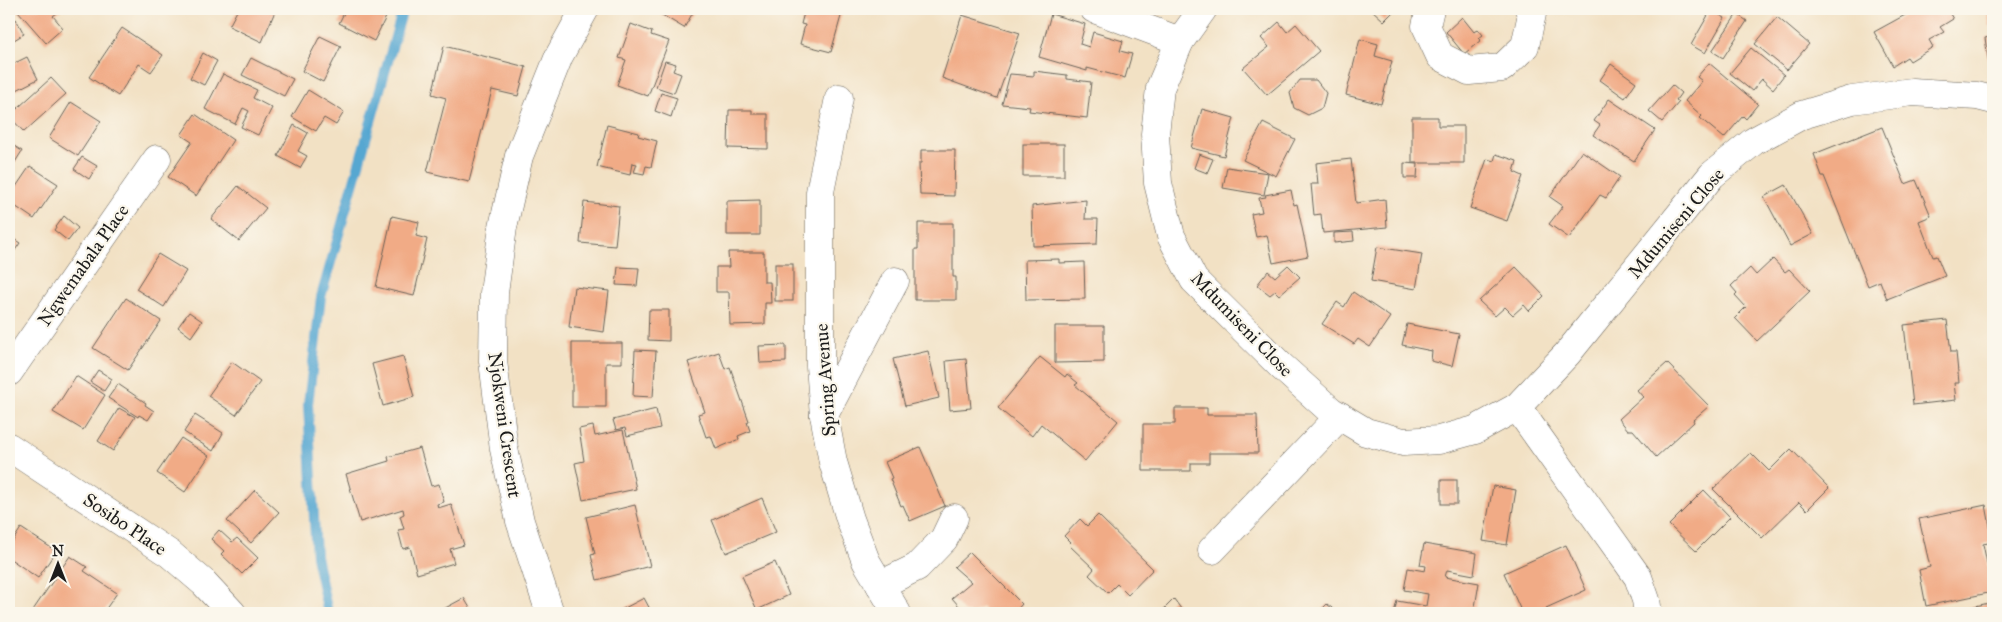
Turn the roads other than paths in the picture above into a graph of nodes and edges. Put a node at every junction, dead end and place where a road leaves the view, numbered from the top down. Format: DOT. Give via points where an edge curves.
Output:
graph roads {
  1 [pos="584,9"];
  2 [pos="1094,9"];
  3 [pos="1203,9"];
  4 [pos="1430,9"];
  5 [pos="1529,9"];
  6 [pos="1180,41"];
  7 [pos="839,98"];
  8 [pos="1993,100"];
  9 [pos="157,159"];
  10 [pos="895,282"];
  11 [pos="9,372"];
  12 [pos="1517,407"];
  13 [pos="824,415"];
  14 [pos="1340,416"];
  15 [pos="9,446"];
  16 [pos="954,518"];
  17 [pos="1212,550"];
  18 [pos="880,585"];
  19 [pos="232,613"];
  20 [pos="550,613"];
  21 [pos="897,613"];
  22 [pos="1648,613"];
  1 -- 20 [label="street, Njokweni Crescent" via="559,56 519,156 503,227 494,293 493,362 504,450 520,521"];
  2 -- 6 [label="street"];
  3 -- 6 [label="street, Mdumiseni Close"];
  4 -- 5 [label="street" via="1426,26 1440,56 1469,71 1502,68 1525,46 1532,14"];
  6 -- 14 [label="street, Mdumiseni Close" via="1160,88 1155,134 1158,183 1171,236 1194,280 1281,366"];
  7 -- 13 [label="street, Spring Avenue" via="820,192 820,366"];
  8 -- 12 [label="street, Mdumiseni Close" via="1978,96 1912,92 1852,100 1802,115 1754,141 1712,175 1567,354"];
  9 -- 11 [label="street, Ngwemabala Place"];
  10 -- 13 [label="street"];
  12 -- 14 [label="street, Mdumiseni Close" via="1475,430 1439,440 1403,442 1366,432"];
  12 -- 22 [label="street" via="1638,577"];
  13 -- 18 [label="street, Spring Avenue" via="850,519 866,561"];
  14 -- 17 [label="street"];
  15 -- 19 [label="street, Sosibo Place" via="170,554"];
  16 -- 18 [label="street" via="944,539 917,567"];
  18 -- 21 [label="street, Spring Avenue"];
}
